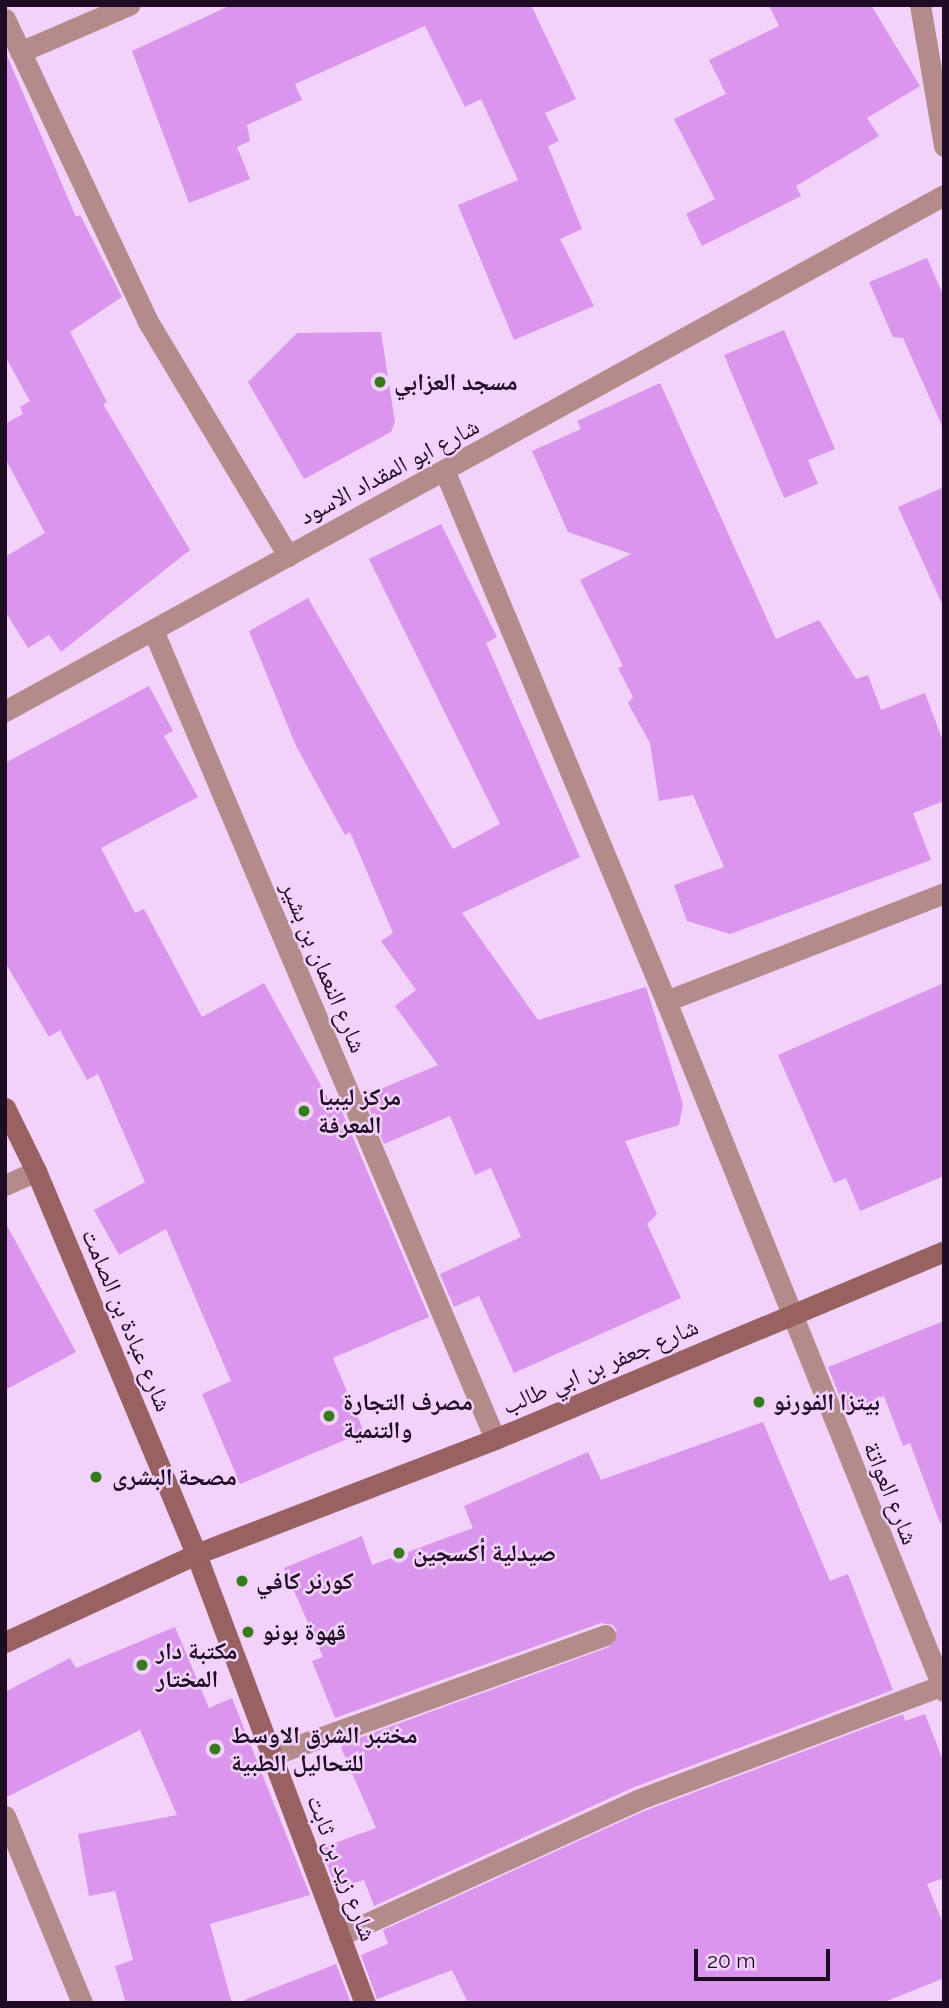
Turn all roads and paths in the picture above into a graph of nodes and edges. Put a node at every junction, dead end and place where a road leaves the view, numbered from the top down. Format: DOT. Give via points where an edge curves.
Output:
graph roads {
  1 [pos="129,5"];
  2 [pos="920,5"];
  3 [pos="5,19"];
  4 [pos="20,52"];
  5 [pos="941,116"];
  6 [pos="944,146"];
  7 [pos="944,195"];
  8 [pos="444,472"];
  9 [pos="288,556"];
  10 [pos="153,631"];
  11 [pos="5,711"];
  12 [pos="944,893"];
  13 [pos="666,1001"];
  14 [pos="5,1108"];
  15 [pos="36,1171"];
  16 [pos="5,1185"];
  17 [pos="944,1251"];
  18 [pos="790,1314"];
  19 [pos="495,1439"];
  20 [pos="196,1554"];
  21 [pos="605,1635"];
  22 [pos="5,1642"];
  23 [pos="943,1689"];
  24 [pos="272,1755"];
  25 [pos="5,1816"];
  26 [pos="339,1936"];
  27 [pos="82,2003"];
  28 [pos="365,2003"];
  1 -- 4 [label="street"];
  2 -- 5 [label="street"];
  3 -- 4 [label="street"];
  4 -- 9 [label="street" via="147,320"];
  5 -- 6 [label="street"];
  7 -- 8 [label="street, شارع ابو المقداد الاسود"];
  8 -- 9 [label="street, شارع ابو المقداد الاسود"];
  8 -- 13 [label="street, شارع العواتة"];
  9 -- 10 [label="street, شارع ابو المقداد الاسود"];
  10 -- 11 [label="street, شارع ابو المقداد الاسود"];
  10 -- 19 [label="street, شارع النعمان بن بشير"];
  12 -- 13 [label="street"];
  13 -- 18 [label="street, شارع العواتة"];
  14 -- 15 [label="street, شارع عبادة بن الصامت"];
  15 -- 16 [label="street"];
  15 -- 20 [label="street, شارع عبادة بن الصامت"];
  17 -- 18 [label="street, شارع جعفر بن ابي طالب"];
  18 -- 19 [label="street, شارع جعفر بن ابي طالب"];
  18 -- 23 [label="street, شارع العواتة"];
  19 -- 20 [label="street, شارع جعفر بن ابي طالب"];
  20 -- 22 [label="street, شارع جعفر بن ابي طالب"];
  20 -- 24 [label="street, شارع زيد بن ثابت"];
  21 -- 24 [label="street"];
  23 -- 26 [label="street" via="637,1800"];
  24 -- 26 [label="street, شارع زيد بن ثابت"];
  25 -- 27 [label="street"];
  26 -- 28 [label="street, شارع زيد بن ثابت"];
}
